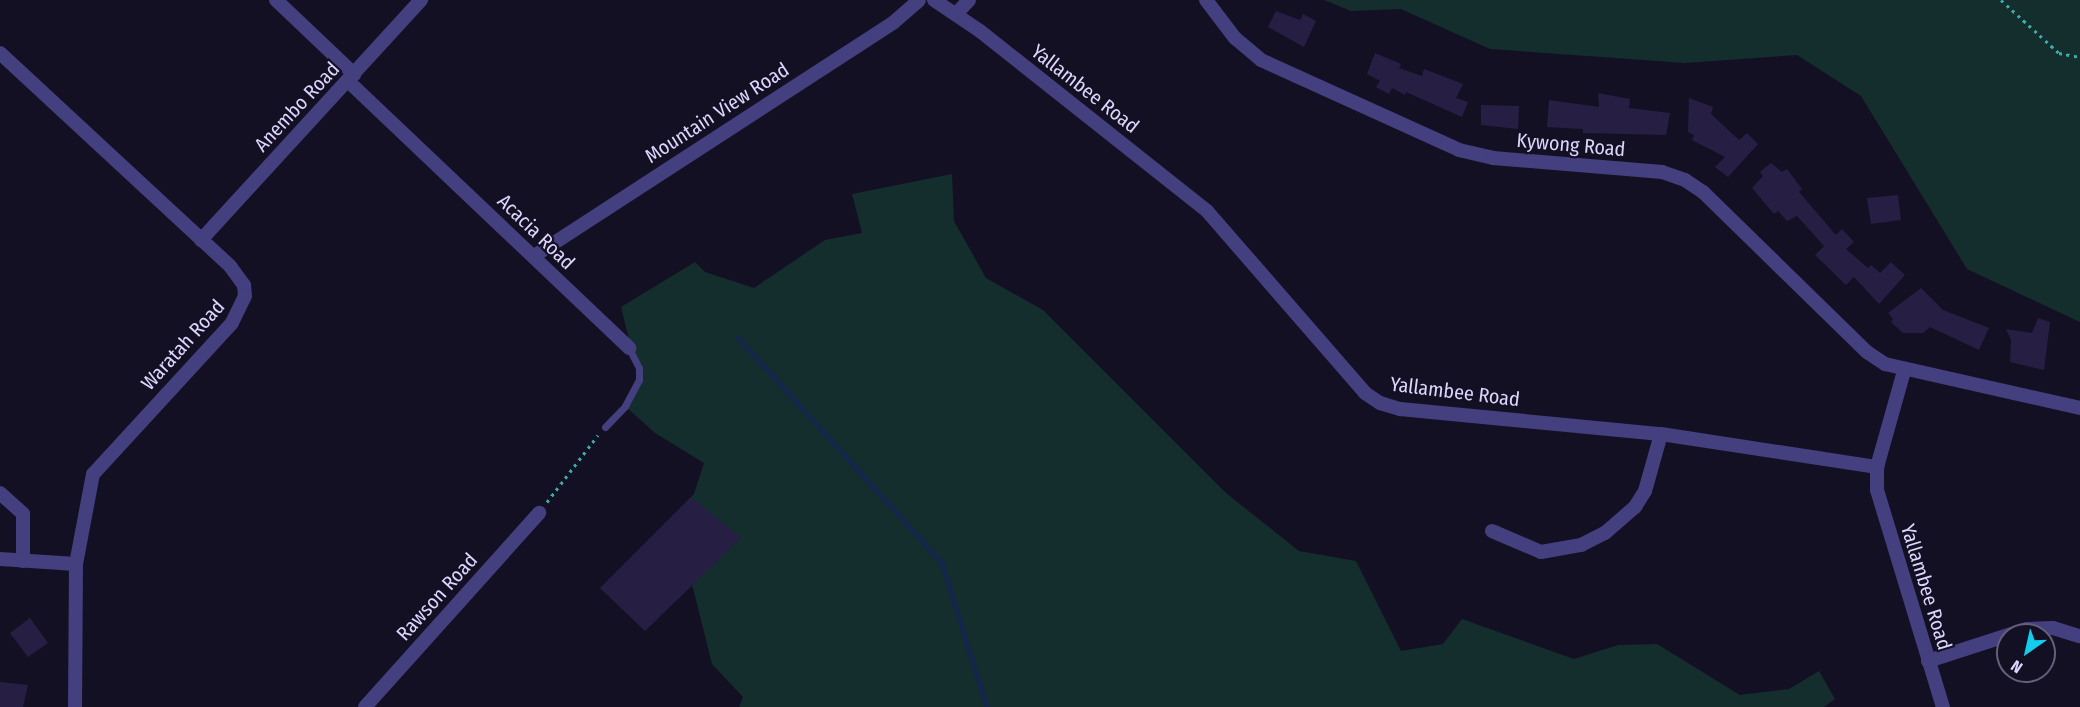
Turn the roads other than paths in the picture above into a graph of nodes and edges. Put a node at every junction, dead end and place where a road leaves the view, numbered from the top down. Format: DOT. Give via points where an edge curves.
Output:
graph roads {
  1 [pos="276,0"];
  2 [pos="421,0"];
  3 [pos="919,0"];
  4 [pos="934,0"];
  5 [pos="969,0"];
  6 [pos="1206,0"];
  7 [pos="956,14"];
  8 [pos="0,53"];
  9 [pos="351,77"];
  10 [pos="201,240"];
  11 [pos="534,256"];
  12 [pos="629,348"];
  13 [pos="1904,370"];
  14 [pos="2080,408"];
  15 [pos="605,427"];
  16 [pos="1661,435"];
  17 [pos="1877,467"];
  18 [pos="0,493"];
  19 [pos="539,513"];
  20 [pos="1492,531"];
  21 [pos="0,559"];
  22 [pos="23,561"];
  23 [pos="76,564"];
  24 [pos="2080,636"];
  25 [pos="1928,661"];
  26 [pos="75,707"];
  27 [pos="365,707"];
  28 [pos="1943,707"];
  1 -- 9 [label="street, Acacia Road"];
  2 -- 9 [label="street, Anembo Road"];
  3 -- 11 [label="street, Mountain View Road" via="894,22"];
  4 -- 7 [label="street, Yallambee Road"];
  5 -- 7 [label="street"];
  6 -- 13 [label="street, Kywong Road" via="1235,38 1261,60 1459,150 1493,158 1662,172 1685,180 1703,192 1867,352"];
  7 -- 16 [label="street, Yallambee Road" via="1207,212 1372,399 1400,409"];
  8 -- 10 [label="street, Waratah Road"];
  9 -- 10 [label="street, Anembo Road"];
  9 -- 11 [label="street, Acacia Road"];
  10 -- 23 [label="street, Waratah Road" via="238,276 245,296 243,305 232,323 99,464 87,493"];
  11 -- 12 [label="street, Acacia Road"];
  12 -- 15 [label="lane, Acacia Road" via="639,368 639,380 625,406"];
  13 -- 14 [label="street, Kywong Road"];
  13 -- 17 [label="street"];
  16 -- 17 [label="street, Yallambee Road"];
  16 -- 20 [label="street" via="1645,491 1635,507 1605,533 1581,545 1541,552"];
  17 -- 25 [label="street, Yallambee Road" via="1881,506"];
  18 -- 22 [label="street" via="23,514"];
  19 -- 27 [label="street, Rawson Road"];
  21 -- 22 [label="street"];
  22 -- 23 [label="street"];
  23 -- 26 [label="street, Waratah Road"];
  24 -- 25 [label="street" via="2053,628 2027,629"];
  25 -- 28 [label="street, Yallambee Road"];
}
